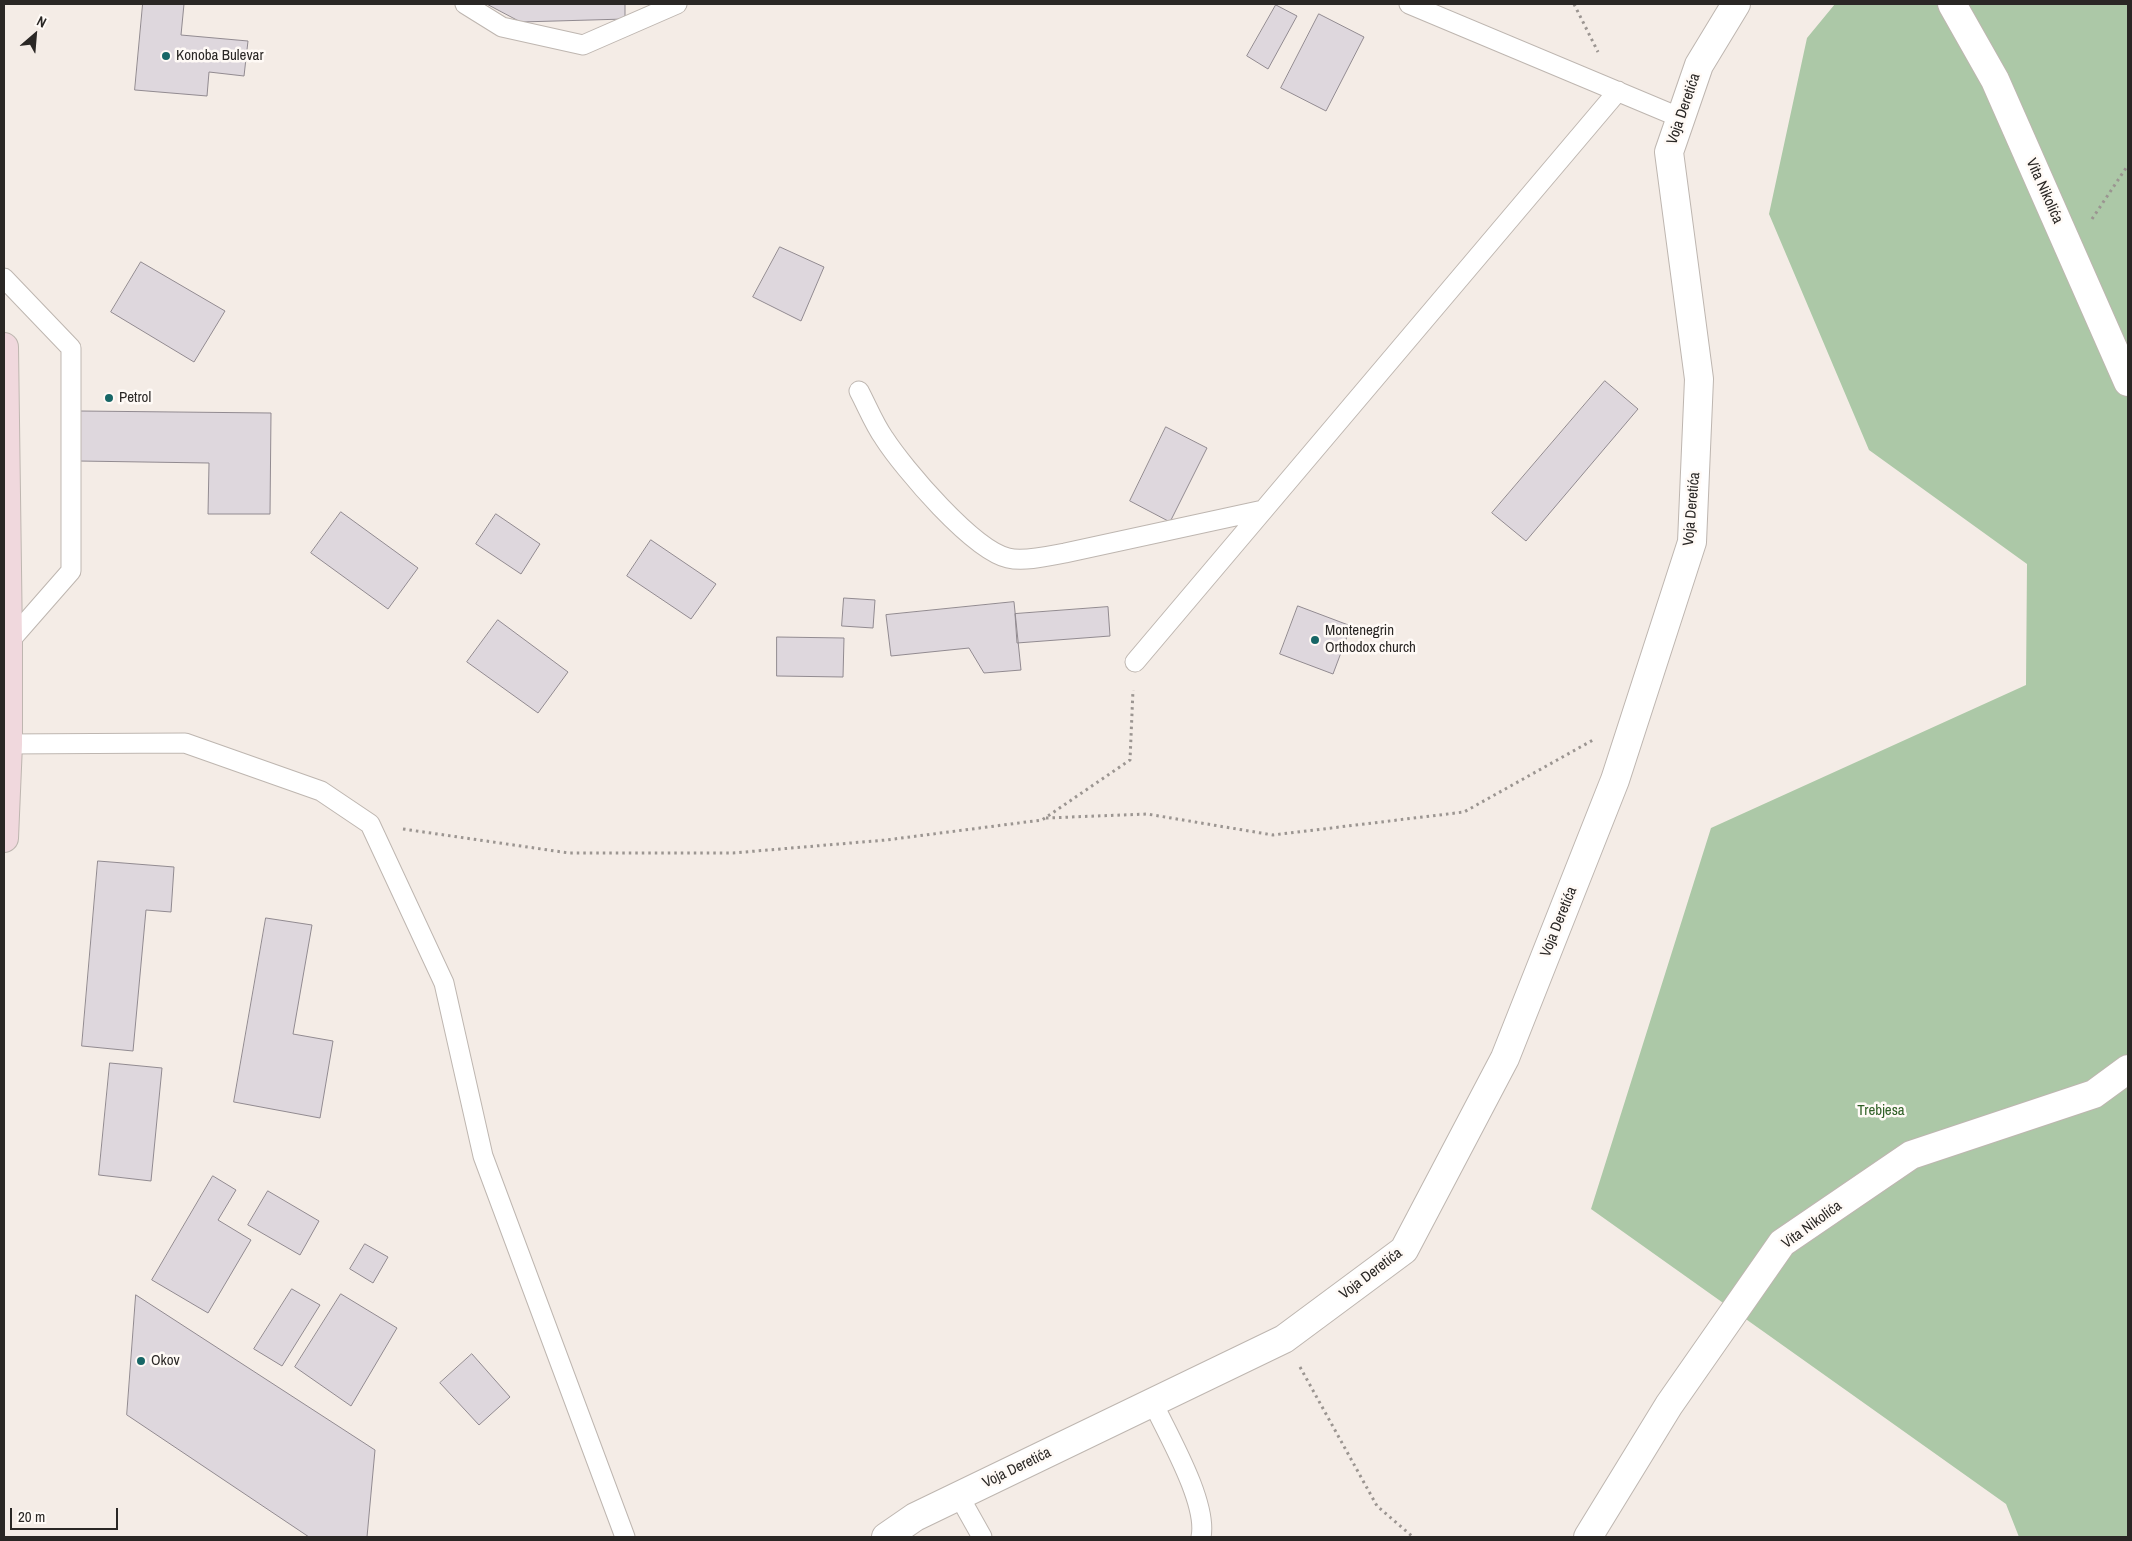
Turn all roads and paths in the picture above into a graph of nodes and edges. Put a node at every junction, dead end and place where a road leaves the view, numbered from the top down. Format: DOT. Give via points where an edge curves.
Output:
graph roads {
  1 [pos="465,4"];
  2 [pos="678,4"];
  3 [pos="1408,4"];
  4 [pos="1574,4"];
  5 [pos="1736,4"];
  6 [pos="1952,4"];
  7 [pos="1618,92"];
  8 [pos="1681,118"];
  9 [pos="2128,166"];
  10 [pos="2070,251"];
  11 [pos="4,278"];
  12 [pos="4,347"];
  13 [pos="2128,382"];
  14 [pos="859,391"];
  15 [pos="1263,510"];
  16 [pos="8,643"];
  17 [pos="1135,662"];
  18 [pos="1597,736"];
  19 [pos="6,744"];
  20 [pos="1045,818"];
  21 [pos="370,824"];
  22 [pos="4,838"];
  23 [pos="2128,1069"];
  24 [pos="1284,1339"];
  25 [pos="1153,1402"];
  26 [pos="960,1496"];
  27 [pos="621,1535"];
  28 [pos="886,1537"];
  29 [pos="982,1537"];
  30 [pos="1201,1537"];
  31 [pos="1413,1537"];
  32 [pos="1588,1537"];
  1 -- 2 [label="lane" via="502,27 583,45"];
  3 -- 7 [label="lane"];
  4 -- 7 [label="path"];
  5 -- 8 [label="street, Voja Deretića" via="1699,65"];
  6 -- 10 [label="street, Vita Nikolića" via="1995,80"];
  7 -- 8 [label="lane"];
  7 -- 15 [label="lane"];
  8 -- 24 [label="street, Voja Deretića" via="1669,152 1699,379 1692,542 1618,771 1505,1058 1404,1250"];
  9 -- 10 [label="path"];
  10 -- 13 [label="street, Vita Nikolića"];
  11 -- 16 [label="lane" via="71,348 71,571"];
  12 -- 16 [label="main road"];
  14 -- 15 [label="lane" via="883,437 912,476 982,544 1008,558 1065,553"];
  15 -- 17 [label="lane"];
  16 -- 19 [label="main road"];
  17 -- 20 [label="path" via="1130,760"];
  18 -- 20 [label="path" via="1464,812 1273,835 1147,814"];
  19 -- 21 [label="lane" via="185,743 321,791"];
  19 -- 22 [label="main road"];
  20 -- 21 [label="path" via="886,840 733,853 568,853"];
  21 -- 27 [label="lane" via="444,983 483,1156"];
  23 -- 32 [label="street, Vita Nikolića" via="2094,1094 1911,1155 1782,1243 1669,1405"];
  24 -- 25 [label="street, Voja Deretića"];
  24 -- 31 [label="path" via="1377,1506"];
  25 -- 26 [label="street, Voja Deretića"];
  25 -- 30 [label="lane" via="1190,1479 1203,1528"];
  26 -- 28 [label="street, Voja Deretića" via="915,1517"];
  26 -- 29 [label="lane"];
}
